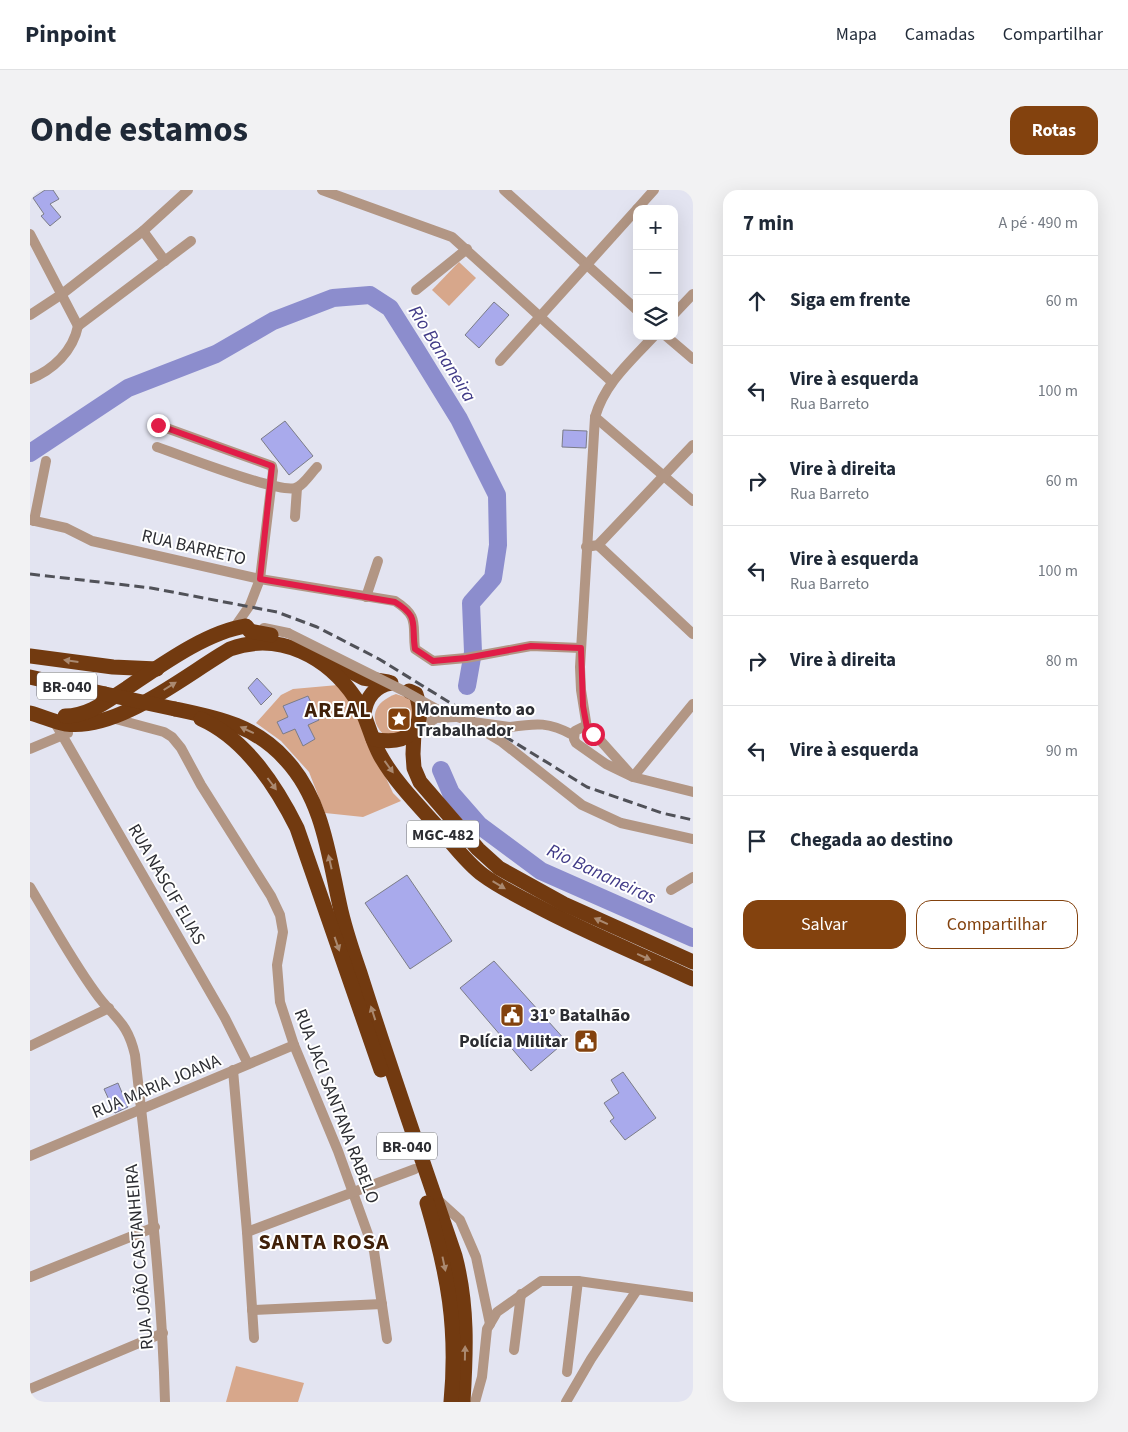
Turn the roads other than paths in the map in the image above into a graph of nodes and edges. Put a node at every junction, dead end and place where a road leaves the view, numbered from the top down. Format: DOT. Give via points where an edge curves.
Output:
graph roads {
  1 [pos="188,190"];
  2 [pos="322,190"];
  3 [pos="504,190"];
  4 [pos="654,190"];
  5 [pos="641,205"];
  6 [pos="633,213"];
  7 [pos="142,231"];
  8 [pos="30,234"];
  9 [pos="191,241"];
  10 [pos="467,248"];
  11 [pos="165,261"];
  12 [pos="587,264"];
  13 [pos="416,290"];
  14 [pos="62,294"];
  15 [pos="693,294"];
  16 [pos="633,306"];
  17 [pos="678,310"];
  18 [pos="30,315"];
  19 [pos="540,317"];
  20 [pos="78,326"];
  21 [pos="650,340"];
  22 [pos="671,340"];
  23 [pos="693,359"];
  24 [pos="500,361"];
  25 [pos="30,379"];
  26 [pos="611,381"];
  27 [pos="595,417"];
  28 [pos="158,425"];
  29 [pos="693,445"];
  30 [pos="157,447"];
  31 [pos="46,461"];
  32 [pos="317,467"];
  33 [pos="663,476"];
  34 [pos="270,486"];
  35 [pos="297,488"];
  36 [pos="693,501"];
  37 [pos="295,517"];
  38 [pos="32,521"];
  39 [pos="598,545"];
  40 [pos="586,547"];
  41 [pos="378,561"];
  42 [pos="260,579"];
  43 [pos="366,597"];
  44 [pos="244,632"];
  45 [pos="693,634"];
  46 [pos="581,648"];
  47 [pos="30,656"];
  48 [pos="157,669"];
  49 [pos="30,677"];
  50 [pos="395,683"];
  51 [pos="126,689"];
  52 [pos="416,694"];
  53 [pos="693,704"];
  54 [pos="137,706"];
  55 [pos="178,710"];
  56 [pos="364,714"];
  57 [pos="42,717"];
  58 [pos="112,718"];
  59 [pos="461,718"];
  60 [pos="82,719"];
  61 [pos="589,729"];
  62 [pos="414,732"];
  63 [pos="574,735"];
  64 [pos="64,736"];
  65 [pos="373,739"];
  66 [pos="584,747"];
  67 [pos="30,749"];
  68 [pos="633,777"];
  69 [pos="693,792"];
  70 [pos="693,839"];
  71 [pos="693,876"];
  72 [pos="30,887"];
  73 [pos="670,890"];
  74 [pos="560,910"];
  75 [pos="691,970"];
  76 [pos="108,1008"];
  77 [pos="294,1045"];
  78 [pos="30,1046"];
  79 [pos="248,1064"];
  80 [pos="233,1070"];
  81 [pos="142,1109"];
  82 [pos="30,1156"];
  83 [pos="415,1169"];
  84 [pos="353,1192"];
  85 [pos="435,1198"];
  86 [pos="154,1227"];
  87 [pos="248,1232"];
  88 [pos="30,1277"];
  89 [pos="578,1281"];
  90 [pos="637,1290"];
  91 [pos="521,1294"];
  92 [pos="693,1297"];
  93 [pos="382,1304"];
  94 [pos="252,1310"];
  95 [pos="490,1324"];
  96 [pos="163,1333"];
  97 [pos="254,1338"];
  98 [pos="387,1339"];
  99 [pos="514,1350"];
  100 [pos="567,1372"];
  101 [pos="30,1389"];
  102 [pos="165,1402"];
  103 [pos="451,1402"];
  104 [pos="463,1402"];
  105 [pos="475,1402"];
  106 [pos="566,1402"];
  1 -- 7 [label="street"];
  2 -- 10 [label="street" via="439,230"];
  3 -- 12 [label="street"];
  4 -- 5 [label="street"];
  6 -- 12 [label="street"];
  7 -- 11 [label="street"];
  7 -- 14 [label="street"];
  8 -- 14 [label="street"];
  9 -- 11 [label="street"];
  10 -- 13 [label="street"];
  10 -- 19 [label="street"];
  11 -- 20 [label="street"];
  12 -- 16 [label="street"];
  12 -- 19 [label="street"];
  14 -- 18 [label="street"];
  14 -- 20 [label="street"];
  15 -- 17 [label="street"];
  19 -- 24 [label="street"];
  19 -- 26 [label="street"];
  20 -- 25 [label="street" via="75,340 61,359"];
  21 -- 26 [label="street"];
  22 -- 23 [label="street"];
  26 -- 27 [label="street"];
  27 -- 33 [label="street"];
  27 -- 40 [label="street"];
  28 -- 34 [label="street" via="269,463 273,471"];
  29 -- 33 [label="street"];
  30 -- 34 [label="street"];
  31 -- 38 [label="street"];
  32 -- 35 [label="street"];
  33 -- 36 [label="street"];
  33 -- 39 [label="street"];
  34 -- 35 [label="street"];
  34 -- 42 [label="street"];
  35 -- 37 [label="street"];
  38 -- 42 [label="street, RUA BARRETO" via="66,528 92,541"];
  39 -- 40 [label="street"];
  39 -- 45 [label="street"];
  40 -- 46 [label="street"];
  41 -- 43 [label="street"];
  42 -- 43 [label="street, RUA BARRETO"];
  42 -- 44 [label="street"];
  43 -- 46 [label="street, RUA BARRETO" via="395,602 408,610 415,622 415,649 433,661 531,646"];
  44 -- 48 [label="highway, MGC-482" via="222,632"];
  44 -- 50 [label="highway" via="293,640 363,678"];
  54 -- 44 [label="highway, MGC-482, one-way" via="230,649"];
  44 -- 56 [label="highway, MGC-482" via="318,660 356,699"];
  44 -- 63 [label="street, bridge" via="268,629 288,633 442,712 473,722 510,727 541,723 557,726"];
  46 -- 61 [label="street" via="581,690"];
  48 -- 47 [label="highway, one-way"];
  48 -- 51 [label="highway, MGC-482"];
  49 -- 55 [label="highway, BR-040, bridge"];
  50 -- 52 [label="highway"];
  50 -- 56 [label="highway" via="376,688 365,704"];
  51 -- 54 [label="highway" via="124,693 128,703"];
  51 -- 60 [label="highway, MGC-482"];
  52 -- 59 [label="street"];
  52 -- 62 [label="highway, MGC-482" via="420,711"];
  53 -- 68 [label="street"];
  54 -- 58 [label="highway, MGC-482"];
  55 -- 83 [label="highway, BR-040, one-way" via="210,723 235,741 259,767 298,828"];
  85 -- 55 [label="highway, BR-040, one-way" via="360,973 342,914 324,832 311,798 286,760 252,732 216,717"];
  56 -- 65 [label="highway, MGC-482"];
  57 -- 60 [label="highway, MGC-482"];
  57 -- 64 [label="street, RUA NASCIF ELIAS"];
  58 -- 60 [label="highway, MGC-482"];
  58 -- 77 [label="street, RUA JACI SANTANA RABELO" via="172,737 271,896 280,915 283,932 277,965 280,1002"];
  59 -- 62 [label="street" via="436,718"];
  59 -- 70 [label="street" via="502,742 582,805 621,823"];
  60 -- 64 [label="street"];
  61 -- 63 [label="street" via="578,728"];
  61 -- 66 [label="street" via="593,734 591,743"];
  61 -- 68 [label="street"];
  62 -- 65 [label="highway" via="397,741"];
  62 -- 74 [label="highway, MGC-482" via="414,768 428,793 499,868"];
  63 -- 66 [label="street" via="576,743"];
  64 -- 67 [label="street"];
  64 -- 79 [label="street, RUA NASCIF ELIAS"];
  65 -- 74 [label="highway, MGC-482, one-way" via="380,755 408,794 470,863 500,886"];
  66 -- 68 [label="street" via="606,764"];
  68 -- 69 [label="street"];
  71 -- 73 [label="street"];
  72 -- 76 [label="street, RUA JOÃO CASTANHEIRA"];
  74 -- 75 [label="highway, MGC-482"];
  76 -- 78 [label="street"];
  76 -- 81 [label="street, RUA JOÃO CASTANHEIRA" via="131,1036"];
  77 -- 79 [label="street, RUA MARIA JOANA"];
  77 -- 84 [label="street, RUA JACI SANTANA RABELO"];
  79 -- 80 [label="street, RUA MARIA JOANA"];
  80 -- 81 [label="street, RUA MARIA JOANA"];
  80 -- 87 [label="street"];
  81 -- 82 [label="street, RUA MARIA JOANA"];
  81 -- 86 [label="street, RUA JOÃO CASTANHEIRA"];
  83 -- 84 [label="street"];
  83 -- 103 [label="highway, BR-040, one-way" via="443,1259 450,1294 454,1332"];
  84 -- 87 [label="street"];
  84 -- 93 [label="street, RUA JACI SANTANA RABELO" via="374,1251"];
  85 -- 95 [label="street" via="460,1220 476,1257"];
  104 -- 85 [label="highway, BR-040, one-way" via="465,1318 462,1283"];
  86 -- 88 [label="street"];
  86 -- 96 [label="street, RUA JOÃO CASTANHEIRA"];
  87 -- 94 [label="street"];
  89 -- 90 [label="street"];
  89 -- 91 [label="street" via="540,1281"];
  89 -- 100 [label="street"];
  90 -- 92 [label="street"];
  90 -- 106 [label="street"];
  91 -- 95 [label="street" via="498,1312"];
  91 -- 99 [label="street"];
  93 -- 94 [label="street"];
  93 -- 98 [label="street, RUA JACI SANTANA RABELO"];
  94 -- 97 [label="street"];
  95 -- 105 [label="street"];
  96 -- 101 [label="street"];
  96 -- 102 [label="street, RUA JOÃO CASTANHEIRA"];
}
